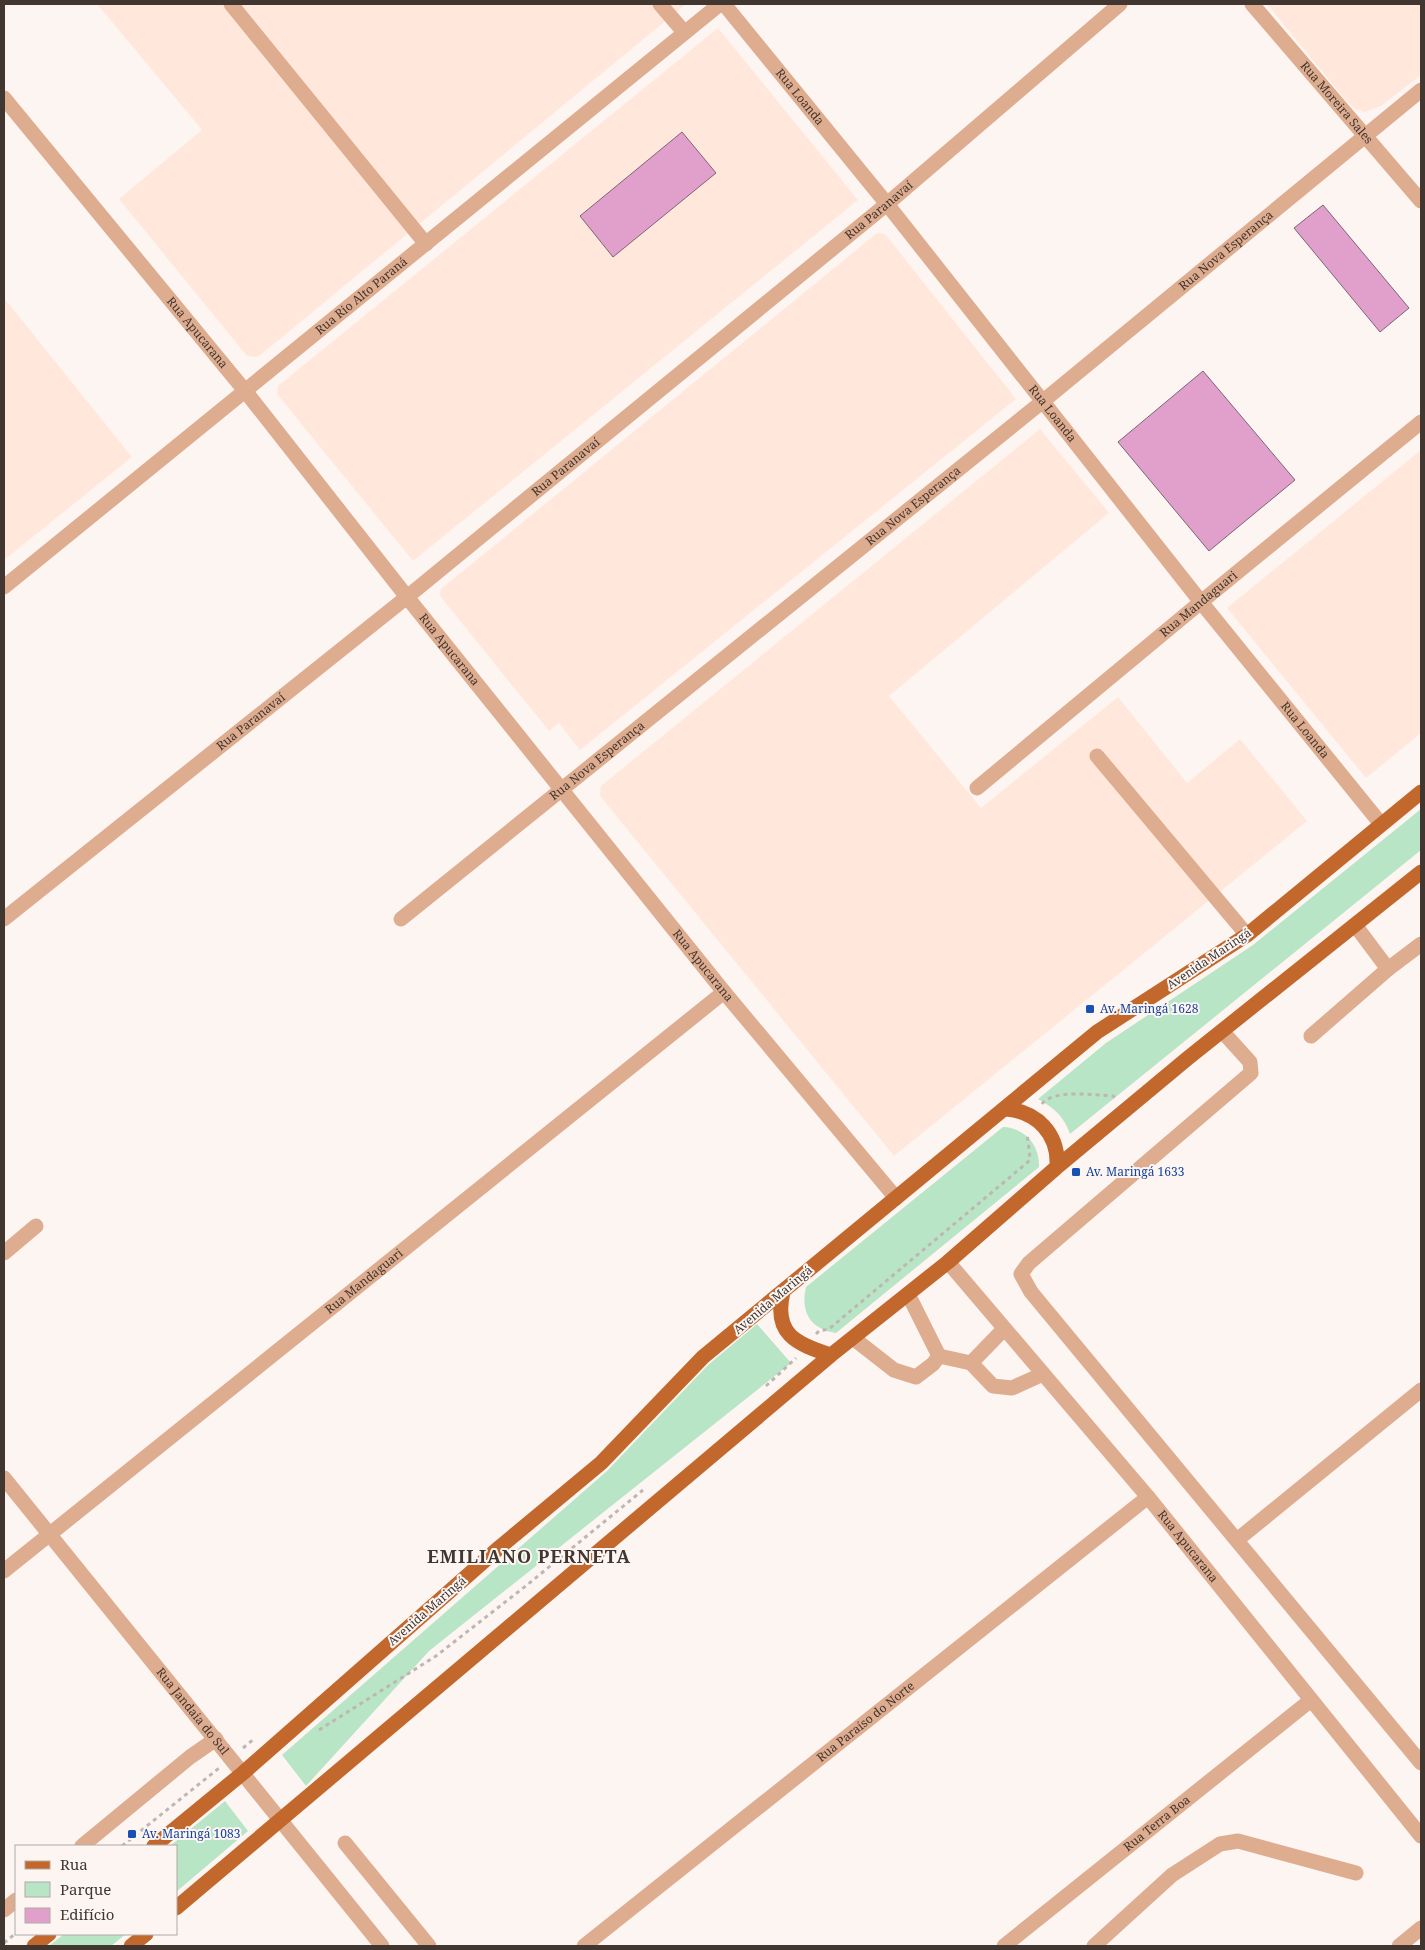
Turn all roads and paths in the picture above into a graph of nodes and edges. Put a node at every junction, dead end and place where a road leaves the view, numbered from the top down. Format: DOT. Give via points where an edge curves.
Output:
graph roads {
  1 [pos="231,4"];
  2 [pos="660,4"];
  3 [pos="722,4"];
  4 [pos="1120,4"];
  5 [pos="1252,4"];
  6 [pos="684,32"];
  7 [pos="1421,90"];
  8 [pos="4,98"];
  9 [pos="1366,136"];
  10 [pos="1421,202"];
  11 [pos="887,204"];
  12 [pos="426,244"];
  13 [pos="246,392"];
  14 [pos="1042,402"];
  15 [pos="1421,422"];
  16 [pos="4,587"];
  17 [pos="407,597"];
  18 [pos="1201,602"];
  19 [pos="1097,756"];
  20 [pos="978,788"];
  21 [pos="562,789"];
  22 [pos="1421,792"];
  23 [pos="1381,824"];
  24 [pos="1421,872"];
  25 [pos="4,919"];
  26 [pos="401,919"];
  27 [pos="1355,925"];
  28 [pos="1247,935"];
  29 [pos="1421,944"];
  30 [pos="1388,969"];
  31 [pos="724,992"];
  32 [pos="1222,1030"];
  33 [pos="1311,1036"];
  34 [pos="1005,1109"];
  35 [pos="1026,1129"];
  36 [pos="1057,1167"];
  37 [pos="896,1198"];
  38 [pos="36,1226"];
  39 [pos="4,1253"];
  40 [pos="948,1262"];
  41 [pos="783,1292"];
  42 [pos="908,1294"];
  43 [pos="1004,1328"];
  44 [pos="819,1331"];
  45 [pos="853,1338"];
  46 [pos="831,1355"];
  47 [pos="939,1356"];
  48 [pos="795,1360"];
  49 [pos="972,1363"];
  50 [pos="1044,1374"];
  51 [pos="1421,1390"];
  52 [pos="762,1392"];
  53 [pos="4,1478"];
  54 [pos="648,1486"];
  55 [pos="1148,1497"];
  56 [pos="49,1534"];
  57 [pos="1237,1540"];
  58 [pos="4,1571"];
  59 [pos="1311,1700"];
  60 [pos="315,1732"];
  61 [pos="216,1739"];
  62 [pos="1421,1763"];
  63 [pos="243,1773"];
  64 [pos="199,1783"];
  65 [pos="281,1820"];
  66 [pos="1421,1836"];
  67 [pos="344,1844"];
  68 [pos="83,1845"];
  69 [pos="123,1845"];
  70 [pos="155,1845"];
  71 [pos="1356,1873"];
  72 [pos="15,1901"];
  73 [pos="178,1906"];
  74 [pos="4,1910"];
  75 [pos="1421,1928"];
  76 [pos="15,1934"];
  77 [pos="48,1935"];
  78 [pos="145,1935"];
  79 [pos="4,1943"];
  80 [pos="34,1946"];
  81 [pos="131,1946"];
  82 [pos="382,1946"];
  83 [pos="429,1946"];
  84 [pos="584,1946"];
  85 [pos="1004,1946"];
  86 [pos="1094,1946"];
  87 [pos="1399,1946"];
  1 -- 12 [label="street"];
  2 -- 6 [label="street"];
  3 -- 6 [label="street, Rua Rio Alto Paraná"];
  3 -- 11 [label="street, Rua Loanda"];
  4 -- 11 [label="street, Rua Paranavaí"];
  5 -- 9 [label="street, Rua Moreira Sales"];
  6 -- 12 [label="street, Rua Rio Alto Paraná"];
  7 -- 9 [label="street, Rua Nova Esperança"];
  8 -- 13 [label="street, Rua Apucarana"];
  9 -- 10 [label="street, Rua Moreira Sales"];
  9 -- 14 [label="street, Rua Nova Esperança"];
  11 -- 14 [label="street, Rua Loanda"];
  11 -- 17 [label="street, Rua Paranavaí"];
  12 -- 13 [label="street, Rua Rio Alto Paraná"];
  13 -- 16 [label="street, Rua Rio Alto Paraná"];
  13 -- 17 [label="street, Rua Apucarana"];
  14 -- 18 [label="street, Rua Loanda"];
  14 -- 21 [label="street, Rua Nova Esperança"];
  15 -- 18 [label="street, Rua Mandaguari"];
  17 -- 21 [label="street, Rua Apucarana"];
  17 -- 25 [label="street, Rua Paranavaí"];
  18 -- 20 [label="street, Rua Mandaguari"];
  18 -- 23 [label="street, Rua Loanda"];
  19 -- 28 [label="street"];
  21 -- 26 [label="street, Rua Nova Esperança"];
  21 -- 31 [label="street, Rua Apucarana"];
  22 -- 23 [label="main road, Avenida Maringá"];
  23 -- 28 [label="main road, Avenida Maringá"];
  24 -- 27 [label="main road"];
  27 -- 30 [label="street"];
  27 -- 32 [label="main road"];
  28 -- 34 [label="main road, Avenida Maringá" via="1097,1032"];
  29 -- 30 [label="street"];
  30 -- 33 [label="street"];
  31 -- 37 [label="street, Rua Apucarana"];
  31 -- 56 [label="street, Rua Mandaguari"];
  32 -- 36 [label="main road"];
  32 -- 57 [label="street" via="1250,1062 1251,1073 1029,1263 1021,1274 1031,1292"];
  34 -- 36 [label="main road" via="1024,1112 1044,1125 1056,1147"];
  34 -- 37 [label="main road, Avenida Maringá"];
  35 -- 44 [label="path" via="1028,1162 829,1329"];
  36 -- 40 [label="main road"];
  37 -- 41 [label="main road, Avenida Maringá"];
  38 -- 39 [label="street"];
  40 -- 42 [label="main road"];
  40 -- 43 [label="street, Rua Apucarana"];
  41 -- 46 [label="main road" via="779,1308 782,1322 791,1336 806,1347"];
  41 -- 63 [label="main road, Avenida Maringá" via="703,1357 601,1463"];
  42 -- 45 [label="main road"];
  42 -- 47 [label="street"];
  43 -- 49 [label="street"];
  43 -- 50 [label="street, Rua Apucarana"];
  45 -- 46 [label="main road"];
  45 -- 47 [label="street" via="894,1370 916,1377"];
  46 -- 65 [label="main road"];
  47 -- 49 [label="street"];
  48 -- 52 [label="path"];
  49 -- 50 [label="street" via="993,1386 1012,1388"];
  50 -- 55 [label="street, Rua Apucarana"];
  51 -- 57 [label="street"];
  53 -- 56 [label="street, Rua Jandaia do Sul"];
  54 -- 60 [label="path" via="436,1656"];
  55 -- 59 [label="street, Rua Apucarana"];
  55 -- 84 [label="street, Rua Paraíso do Norte"];
  56 -- 58 [label="street, Rua Mandaguari"];
  56 -- 61 [label="street, Rua Jandaia do Sul"];
  57 -- 62 [label="street"];
  59 -- 66 [label="street, Rua Apucarana"];
  59 -- 85 [label="street, Rua Terra Boa"];
  61 -- 63 [label="street, Rua Jandaia do Sul"];
  61 -- 68 [label="street"];
  63 -- 65 [label="street, Rua Jandaia do Sul"];
  63 -- 70 [label="main road, Avenida Maringá"];
  64 -- 69 [label="path"];
  65 -- 73 [label="main road"];
  65 -- 82 [label="street, Rua Jandaia do Sul"];
  67 -- 83 [label="street"];
  71 -- 86 [label="street" via="1238,1841 1220,1844 1172,1875"];
  72 -- 74 [label="street"];
  75 -- 87 [label="street"];
  76 -- 79 [label="path"];
  77 -- 80 [label="main road"];
  78 -- 81 [label="main road"];
}
